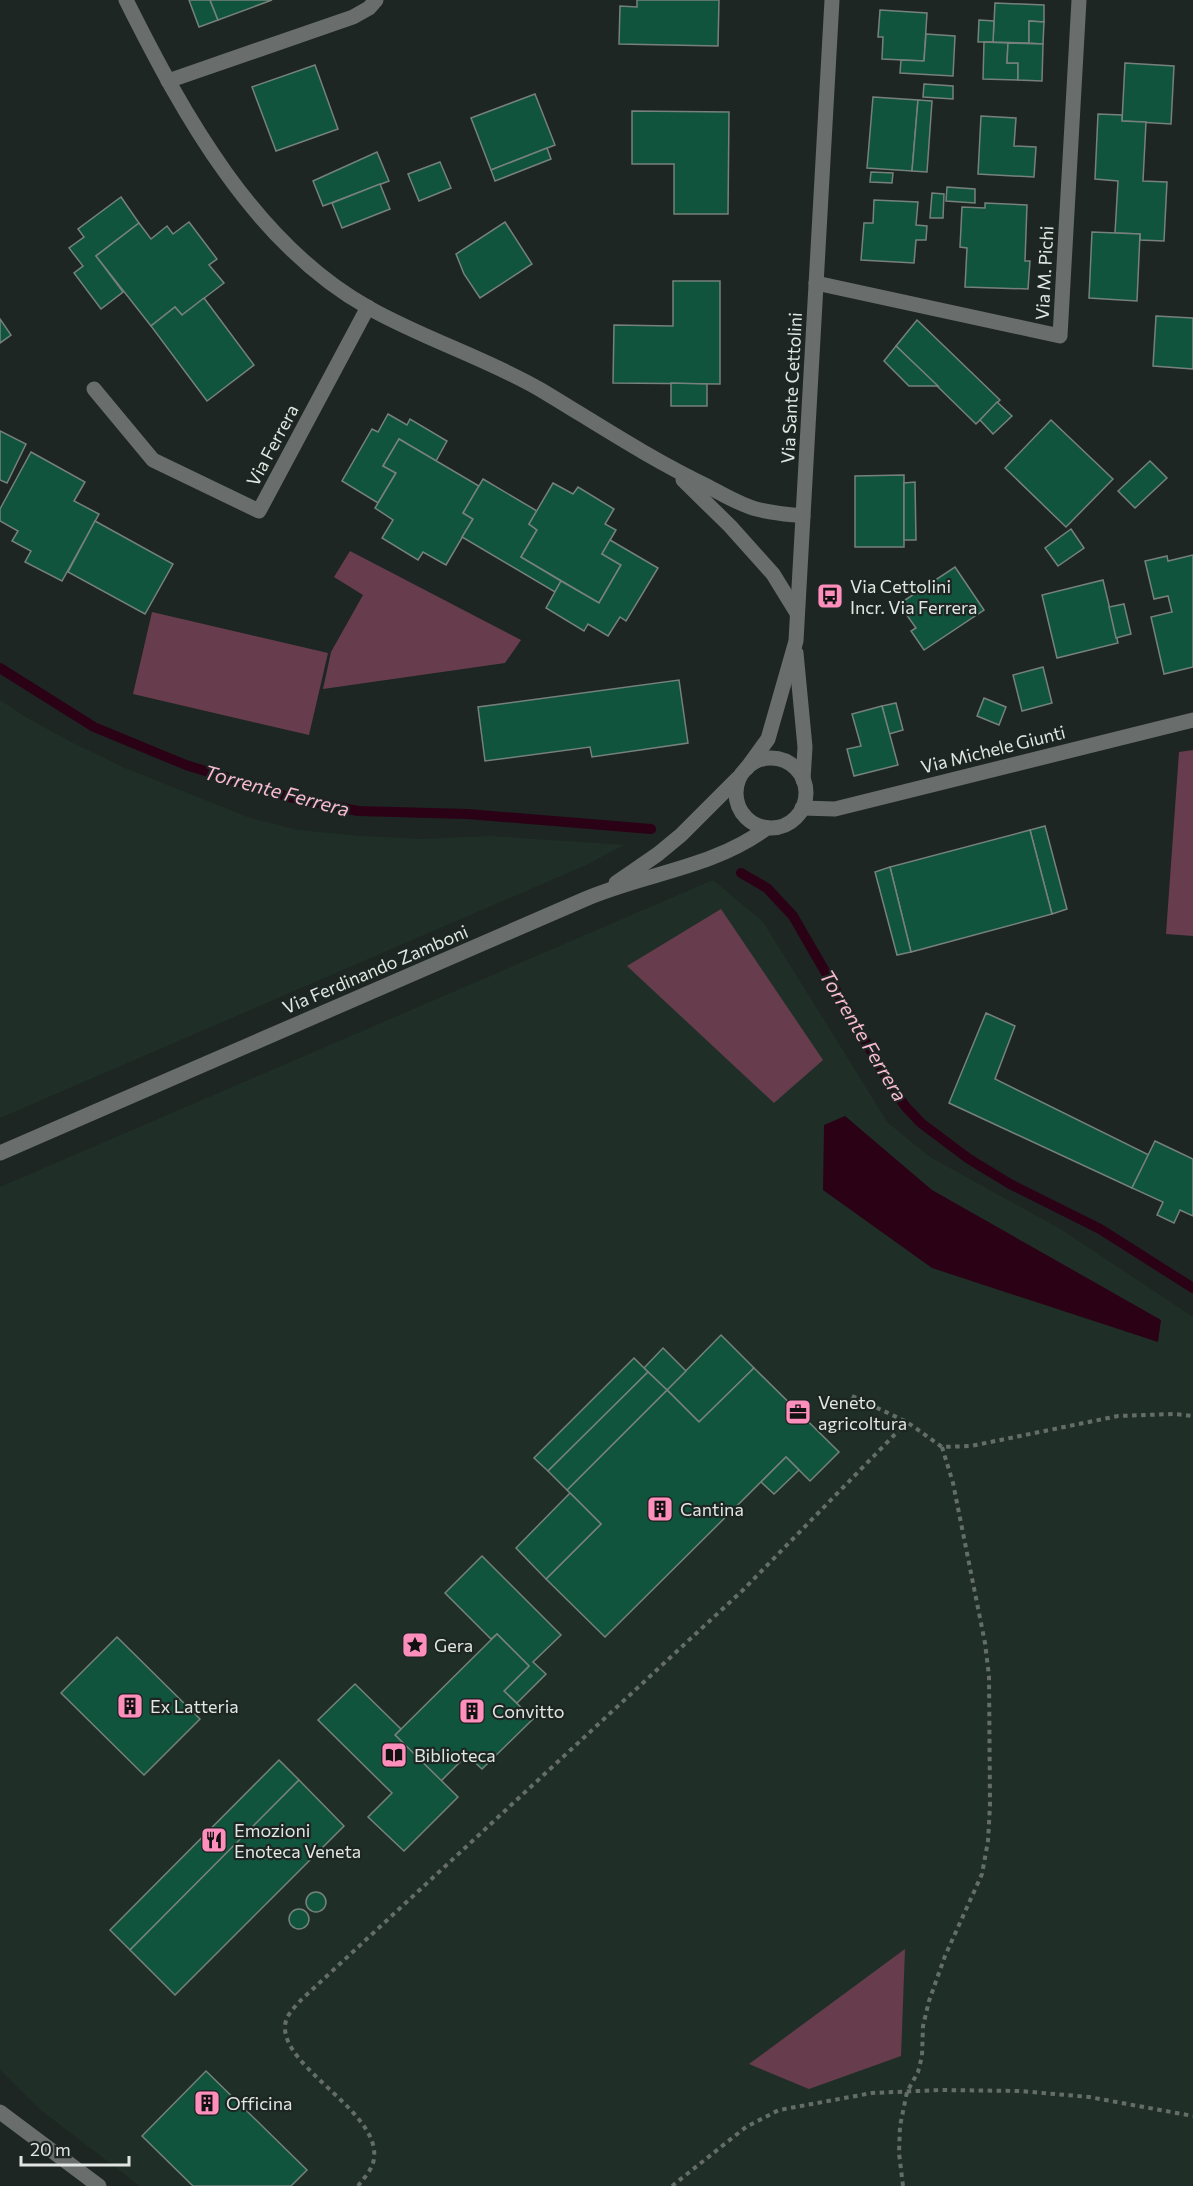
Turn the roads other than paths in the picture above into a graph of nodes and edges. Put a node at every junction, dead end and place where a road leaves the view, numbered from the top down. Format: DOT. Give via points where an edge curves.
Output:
graph roads {
  1 [pos="126,0"];
  2 [pos="376,0"];
  3 [pos="832,0"];
  4 [pos="1079,0"];
  5 [pos="168,81"];
  6 [pos="816,283"];
  7 [pos="368,308"];
  8 [pos="94,389"];
  9 [pos="672,470"];
  10 [pos="803,516"];
  11 [pos="797,613"];
  12 [pos="796,641"];
  13 [pos="1193,720"];
  14 [pos="744,771"];
  15 [pos="803,780"];
  16 [pos="802,808"];
  17 [pos="767,828"];
  18 [pos="606,890"];
  19 [pos="0,1153"];
  20 [pos="0,2112"];
  21 [pos="88,2183"];
  1 -- 5 [label="street"];
  2 -- 5 [label="street" via="353,17"];
  3 -- 6 [label="street, Via Sante Cettolini"];
  4 -- 6 [label="street, Via M. Pichi" via="1060,336"];
  5 -- 7 [label="street" via="227,174 274,232 326,280"];
  6 -- 10 [label="street, Via Sante Cettolini"];
  7 -- 8 [label="street, Via Ferrera" via="259,511 153,460"];
  7 -- 9 [label="street" via="538,388"];
  9 -- 10 [label="street" via="751,508"];
  9 -- 11 [label="street" via="774,574"];
  10 -- 11 [label="street, Via Sante Cettolini"];
  11 -- 12 [label="street, Via Sante Cettolini"];
  12 -- 14 [label="street, Via Sante Cettolini" via="768,739"];
  12 -- 15 [label="street" via="805,747"];
  13 -- 16 [label="street, Via Michele Giunti" via="835,809"];
  14 -- 15 [label="street" via="767,758 778,759 789,763"];
  14 -- 17 [label="street" via="736,794 742,813 757,826"];
  14 -- 18 [label="street, Via Sante Cettolini" via="681,835"];
  15 -- 16 [label="street"];
  16 -- 17 [label="street, Via Ferdinando Zamboni" via="788,824"];
  17 -- 18 [label="street, Via Ferdinando Zamboni" via="722,855"];
  18 -- 19 [label="street, Via Ferdinando Zamboni"];
  20 -- 21 [label="street"];
}
